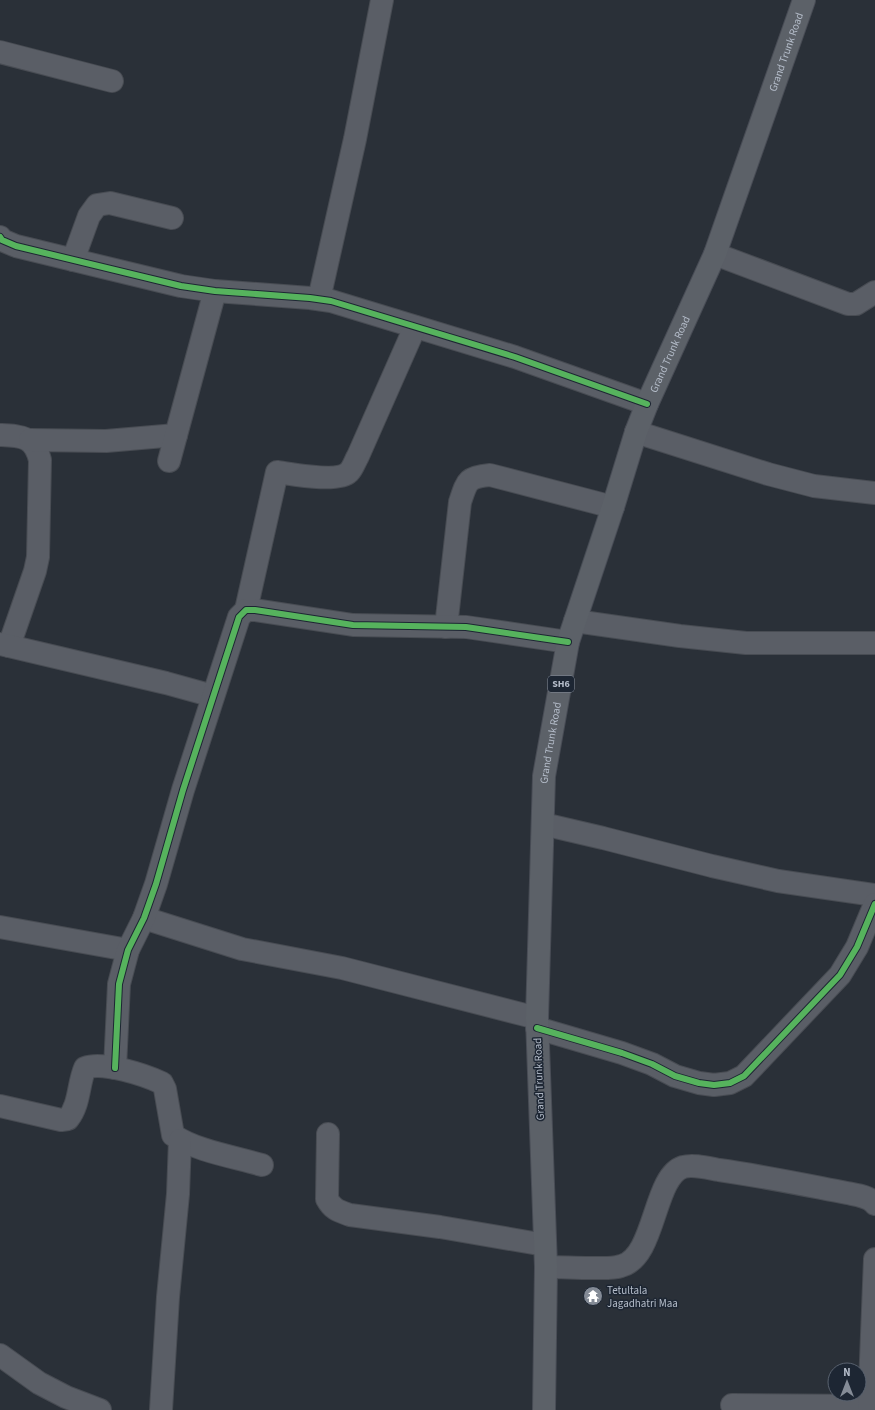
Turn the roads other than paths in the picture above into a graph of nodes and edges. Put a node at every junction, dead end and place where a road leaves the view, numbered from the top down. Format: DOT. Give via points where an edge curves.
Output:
graph roads {
  1 [pos="382,0"];
  2 [pos="804,0"];
  3 [pos="0,52"];
  4 [pos="112,81"];
  5 [pos="172,218"];
  6 [pos="0,237"];
  7 [pos="715,254"];
  8 [pos="73,260"];
  9 [pos="215,291"];
  10 [pos="875,292"];
  11 [pos="318,299"];
  12 [pos="416,326"];
  13 [pos="647,404"];
  14 [pos="636,432"];
  15 [pos="0,435"];
  16 [pos="176,435"];
  17 [pos="30,440"];
  18 [pos="169,461"];
  19 [pos="875,493"];
  20 [pos="614,507"];
  21 [pos="246,610"];
  22 [pos="575,621"];
  23 [pos="446,627"];
  24 [pos="568,642"];
  25 [pos="875,643"];
  26 [pos="4,645"];
  27 [pos="213,696"];
  28 [pos="542,824"];
  29 [pos="875,895"];
  30 [pos="875,904"];
  31 [pos="144,918"];
  32 [pos="0,927"];
  33 [pos="128,950"];
  34 [pos="537,1023"];
  35 [pos="115,1068"];
  36 [pos="0,1106"];
  37 [pos="328,1134"];
  38 [pos="180,1140"];
  39 [pos="262,1165"];
  40 [pos="875,1204"];
  41 [pos="545,1246"];
  42 [pos="875,1259"];
  43 [pos="546,1267"];
  44 [pos="0,1355"];
  45 [pos="732,1405"];
  46 [pos="869,1408"];
  47 [pos="100,1410"];
  48 [pos="161,1410"];
  49 [pos="544,1410"];
  1 -- 11 [label="street"];
  2 -- 7 [label="main road, Grand Trunk Road / SH6"];
  3 -- 4 [label="street"];
  5 -- 8 [label="street" via="110,203 98,206 89,216"];
  6 -- 8 [label="street" via="16,246"];
  7 -- 10 [label="street" via="848,304 856,304"];
  7 -- 13 [label="main road, Grand Trunk Road / SH6"];
  8 -- 9 [label="street" via="181,286"];
  9 -- 11 [label="street"];
  9 -- 16 [label="street"];
  11 -- 12 [label="street"];
  12 -- 13 [label="street" via="515,357"];
  12 -- 21 [label="street" via="348,473 324,478 277,472"];
  13 -- 14 [label="main road, Grand Trunk Road / SH6"];
  14 -- 19 [label="street" via="814,486"];
  14 -- 20 [label="main road, Grand Trunk Road / SH6"];
  15 -- 17 [label="street"];
  16 -- 17 [label="street" via="106,441"];
  16 -- 18 [label="street"];
  17 -- 26 [label="street" via="37,449 40,460 38,557 35,571"];
  20 -- 22 [label="main road, Grand Trunk Road / SH6"];
  20 -- 23 [label="street" via="490,475 475,476 466,484 460,502"];
  21 -- 23 [label="street" via="353,625"];
  21 -- 27 [label="street" via="239,618"];
  22 -- 24 [label="main road, Grand Trunk Road / SH6"];
  22 -- 25 [label="street" via="746,643"];
  23 -- 24 [label="street" via="466,627"];
  24 -- 28 [label="main road, Grand Trunk Road / SH6" via="544,776"];
  26 -- 27 [label="street"];
  27 -- 31 [label="street"];
  28 -- 29 [label="street" via="778,881"];
  28 -- 34 [label="main road, Grand Trunk Road / SH6"];
  30 -- 34 [label="street" via="857,947 840,975 744,1076 730,1083 714,1085 681,1078 652,1064"];
  31 -- 33 [label="street"];
  31 -- 34 [label="street" via="242,949 342,968"];
  32 -- 33 [label="street"];
  33 -- 35 [label="street" via="119,984"];
  34 -- 41 [label="main road, Grand Trunk Road / SH6"];
  35 -- 36 [label="street" via="92,1065 85,1068 73,1112 68,1119 61,1120"];
  35 -- 38 [label="street" via="162,1083 173,1135"];
  37 -- 41 [label="street" via="327,1199 331,1206 339,1211 350,1215 440,1227"];
  38 -- 39 [label="street"];
  38 -- 48 [label="street"];
  40 -- 43 [label="street" via="864,1197 847,1193 739,1173 684,1166 673,1172 642,1248 632,1260 622,1266 608,1268"];
  41 -- 43 [label="main road, Grand Trunk Road / SH6"];
  42 -- 46 [label="street"];
  43 -- 49 [label="main road, Grand Trunk Road / SH6"];
  44 -- 47 [label="street" via="39,1383"];
  45 -- 46 [label="street"];
}
